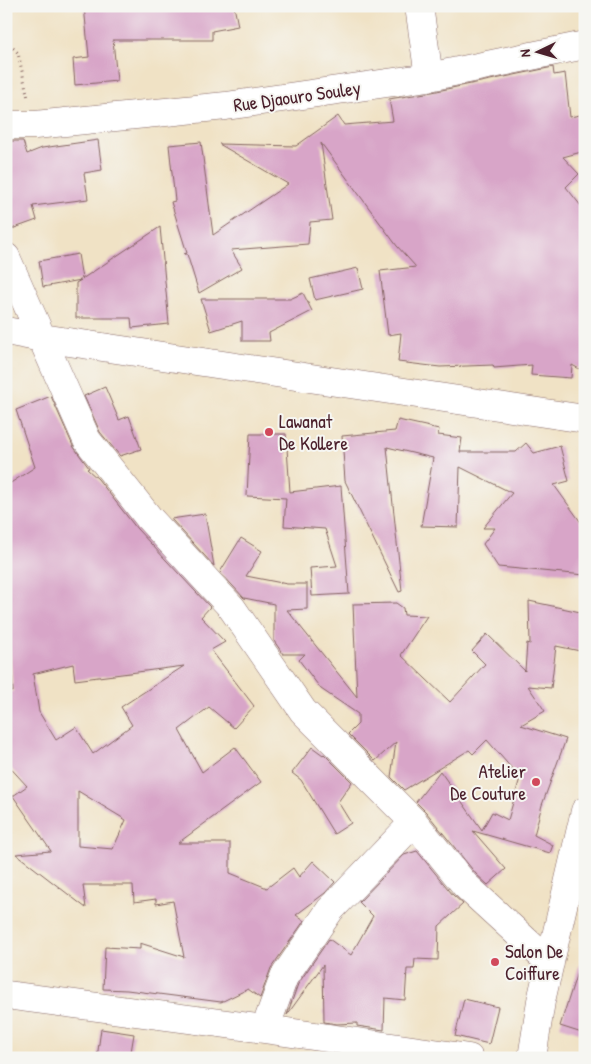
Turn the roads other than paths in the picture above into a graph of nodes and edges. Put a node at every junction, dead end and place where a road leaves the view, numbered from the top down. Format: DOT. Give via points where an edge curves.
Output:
graph roads {
  1 [pos="419,6"];
  2 [pos="585,45"];
  3 [pos="429,77"];
  4 [pos="6,126"];
  5 [pos="6,257"];
  6 [pos="6,331"];
  7 [pos="42,338"];
  8 [pos="585,419"];
  9 [pos="585,811"];
  10 [pos="414,822"];
  11 [pos="550,963"];
  12 [pos="6,995"];
  13 [pos="265,1029"];
  14 [pos="469,1058"];
  15 [pos="532,1058"];
  1 -- 3 [label="street"];
  2 -- 3 [label="street, Rue Djaouro Souley"];
  3 -- 4 [label="street, Rue Djaouro Souley" via="226,106"];
  5 -- 7 [label="street"];
  6 -- 7 [label="street"];
  7 -- 8 [label="street"];
  7 -- 10 [label="street" via="87,440 149,518 232,608 303,711"];
  9 -- 11 [label="street"];
  10 -- 11 [label="street" via="465,885"];
  10 -- 13 [label="street" via="330,910 284,977"];
  11 -- 15 [label="street"];
  12 -- 13 [label="street"];
  13 -- 14 [label="street"];
}
